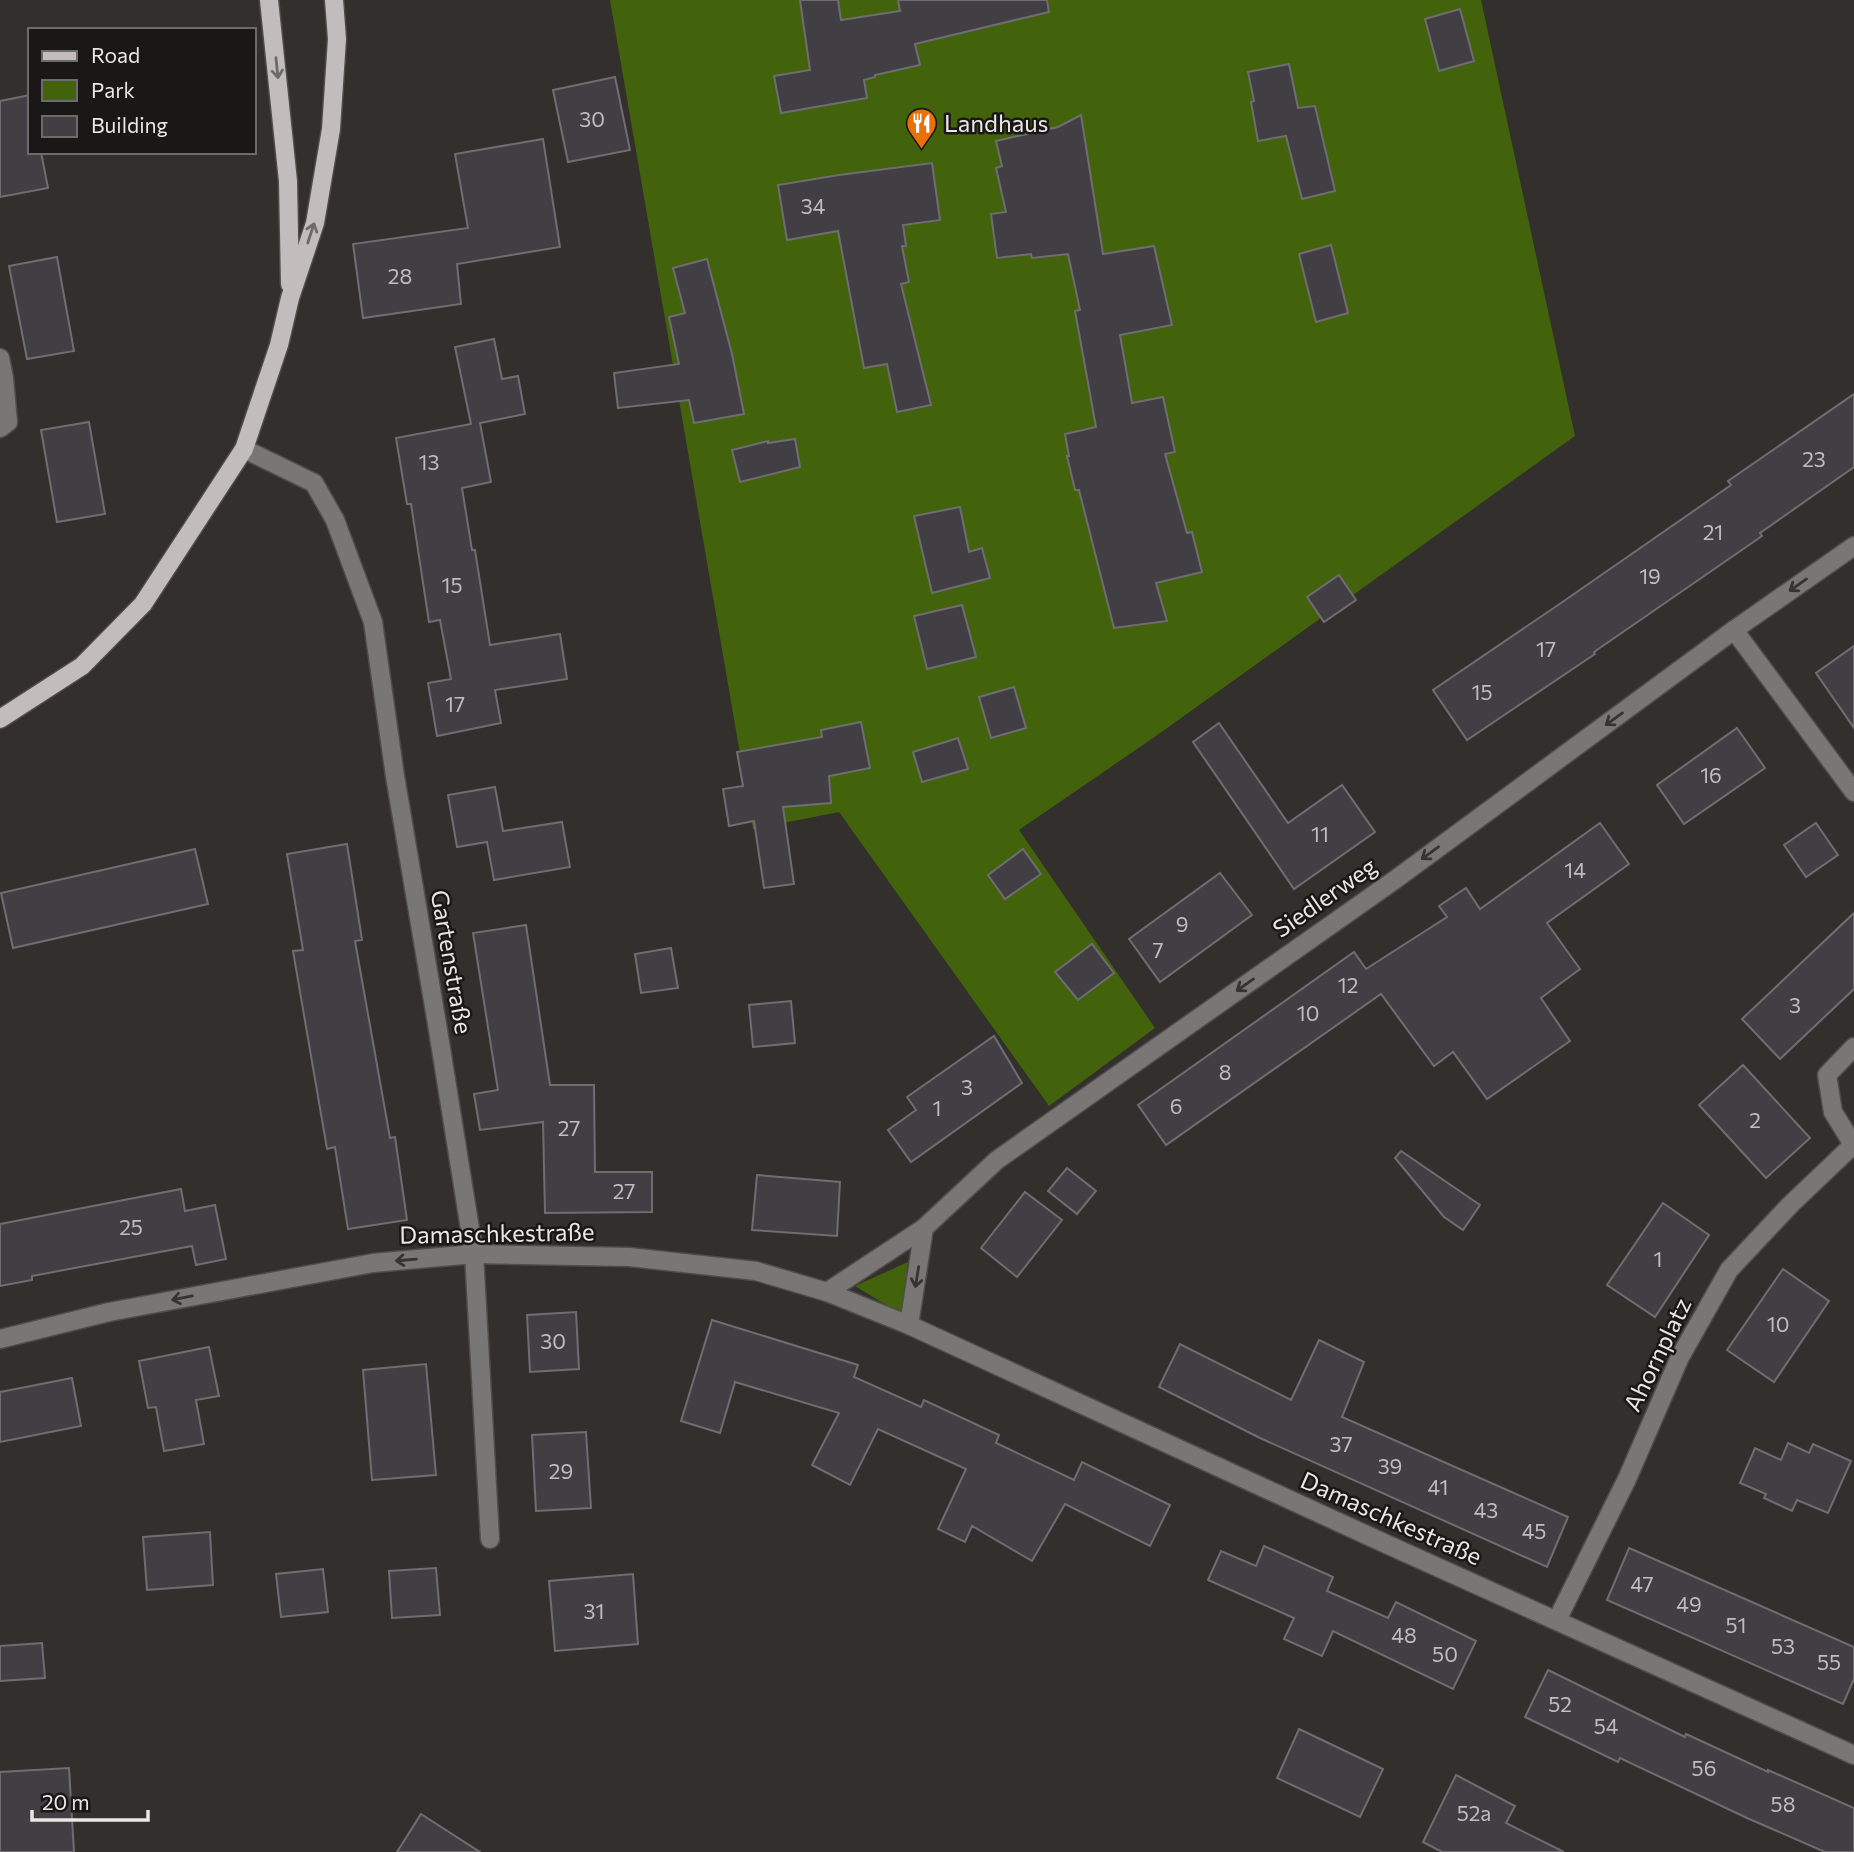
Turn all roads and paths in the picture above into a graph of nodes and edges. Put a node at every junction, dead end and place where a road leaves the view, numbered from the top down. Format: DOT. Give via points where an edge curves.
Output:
graph roads {
  1 [pos="269,0"];
  2 [pos="334,0"];
  3 [pos="290,298"];
  4 [pos="0,358"];
  5 [pos="0,428"];
  6 [pos="244,449"];
  7 [pos="1854,546"];
  8 [pos="1734,630"];
  9 [pos="0,719"];
  10 [pos="1854,792"];
  11 [pos="1854,1047"];
  12 [pos="1853,1146"];
  13 [pos="924,1228"];
  14 [pos="474,1254"];
  15 [pos="827,1292"];
  16 [pos="909,1325"];
  17 [pos="0,1339"];
  18 [pos="490,1539"];
  19 [pos="1556,1620"];
  20 [pos="1854,1755"];
  1 -- 3 [label="main road, one-way" via="288,181"];
  3 -- 2 [label="main road, one-way" via="315,222 331,129 337,39"];
  3 -- 6 [label="main road"];
  4 -- 5 [label="street" via="8,422"];
  6 -- 9 [label="main road" via="143,604 82,666"];
  6 -- 14 [label="street, Gartenstraße" via="314,483 335,520 373,622"];
  7 -- 8 [label="street, Siedlerweg, one-way"];
  8 -- 10 [label="street"];
  8 -- 13 [label="street, Siedlerweg, one-way" via="1396,879 997,1160"];
  11 -- 12 [label="street, Ahornplatz" via="1827,1075 1833,1112"];
  12 -- 19 [label="street, Ahornplatz" via="1729,1270 1680,1357 1627,1479"];
  13 -- 15 [label="street, Siedlerweg"];
  13 -- 16 [label="street, one-way"];
  14 -- 15 [label="street, Damaschkestraße" via="629,1257 756,1271"];
  14 -- 17 [label="street, Damaschkestraße, one-way" via="373,1263 109,1312"];
  14 -- 18 [label="street, Gartenstraße"];
  15 -- 16 [label="street, Damaschkestraße"];
  16 -- 19 [label="street, Damaschkestraße"];
  19 -- 20 [label="street, Damaschkestraße"];
}
